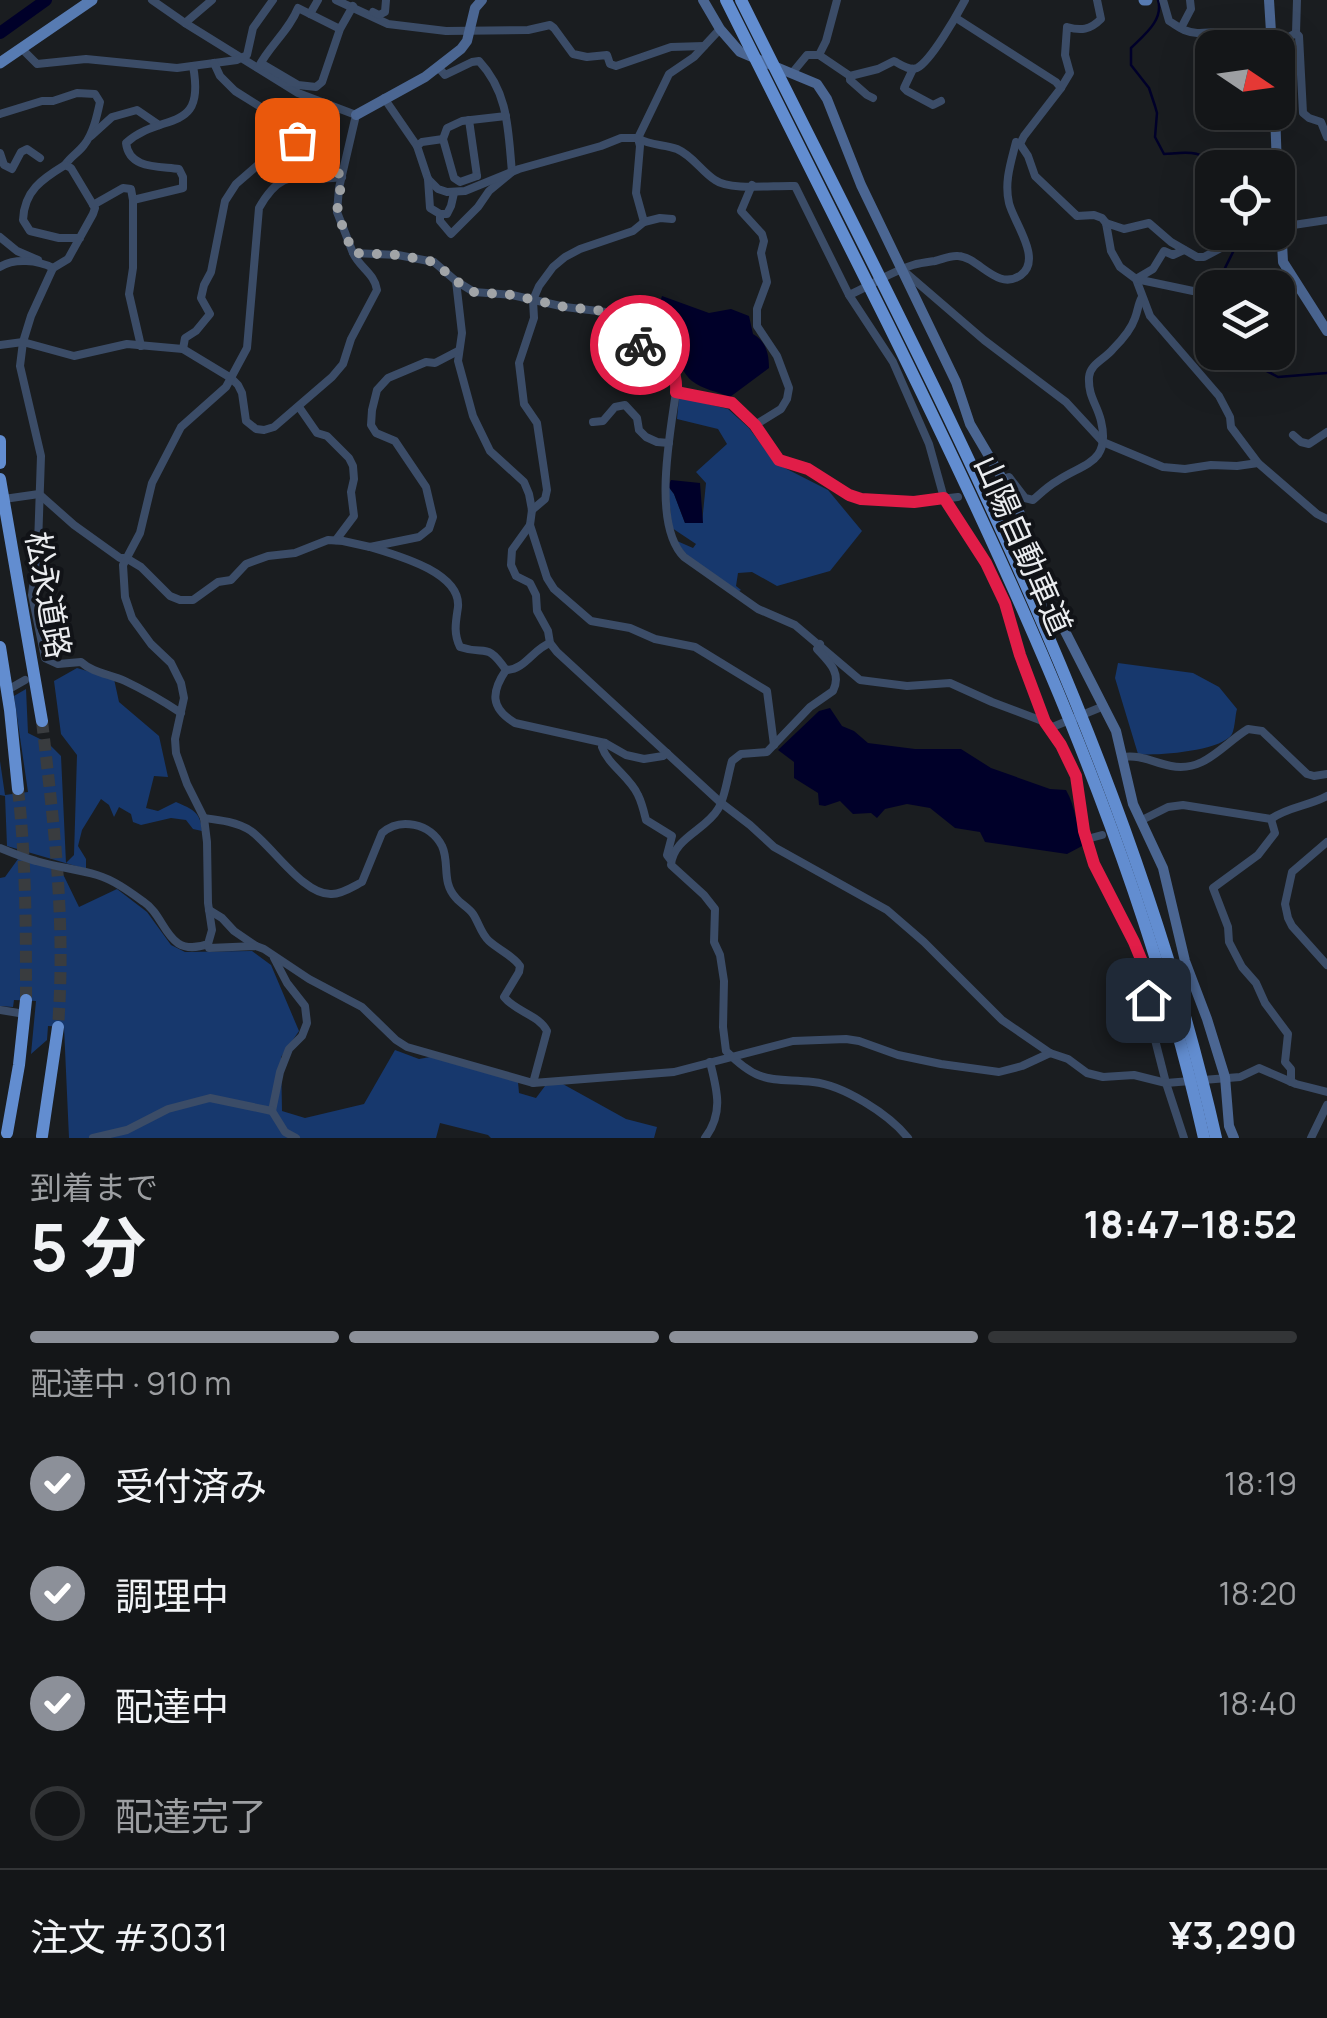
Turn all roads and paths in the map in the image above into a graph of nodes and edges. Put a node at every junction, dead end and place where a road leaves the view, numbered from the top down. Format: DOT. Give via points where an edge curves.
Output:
graph roads {
  1 [pos="92,0"];
  2 [pos="152,0"];
  3 [pos="212,0"];
  4 [pos="274,0"];
  5 [pos="318,0"];
  6 [pos="336,0"];
  7 [pos="386,0"];
  8 [pos="482,0"];
  9 [pos="703,0"];
  10 [pos="726,0"];
  11 [pos="740,0"];
  12 [pos="836,0"];
  13 [pos="966,0"];
  14 [pos="1096,0"];
  15 [pos="1163,0"];
  16 [pos="1190,0"];
  17 [pos="1269,0"];
  18 [pos="1297,0"];
  19 [pos="352,8"];
  20 [pos="310,14"];
  21 [pos="956,18"];
  22 [pos="184,23"];
  23 [pos="1180,28"];
  24 [pos="340,29"];
  25 [pos="720,30"];
  26 [pos="1271,30"];
  27 [pos="470,31"];
  28 [pos="1195,33"];
  29 [pos="1296,33"];
  30 [pos="704,46"];
  31 [pos="23,50"];
  32 [pos="819,56"];
  33 [pos="241,58"];
  34 [pos="214,63"];
  35 [pos="0,64"];
  36 [pos="193,66"];
  37 [pos="438,67"];
  38 [pos="258,68"];
  39 [pos="913,69"];
  40 [pos="786,74"];
  41 [pos="850,76"];
  42 [pos="1061,88"];
  43 [pos="384,98"];
  44 [pos="874,98"];
  45 [pos="941,100"];
  46 [pos="0,114"];
  47 [pos="275,116"];
  48 [pos="356,116"];
  49 [pos="506,116"];
  50 [pos="470,120"];
  51 [pos="159,126"];
  52 [pos="1327,137"];
  53 [pos="638,138"];
  54 [pos="443,139"];
  55 [pos="88,140"];
  56 [pos="1020,144"];
  57 [pos="418,146"];
  58 [pos="0,154"];
  59 [pos="40,158"];
  60 [pos="65,165"];
  61 [pos="512,172"];
  62 [pos="342,177"];
  63 [pos="428,179"];
  64 [pos="476,180"];
  65 [pos="752,186"];
  66 [pos="454,193"];
  67 [pos="133,200"];
  68 [pos="93,206"];
  69 [pos="440,214"];
  70 [pos="672,219"];
  71 [pos="1327,220"];
  72 [pos="644,222"];
  73 [pos="1106,223"];
  74 [pos="1295,226"];
  75 [pos="0,237"];
  76 [pos="80,238"];
  77 [pos="1184,250"];
  78 [pos="1217,250"];
  79 [pos="1281,250"];
  80 [pos="353,253"];
  81 [pos="42,262"];
  82 [pos="0,267"];
  83 [pos="54,268"];
  84 [pos="899,271"];
  85 [pos="1136,279"];
  86 [pos="456,281"];
  87 [pos="1193,291"];
  88 [pos="851,294"];
  89 [pos="1142,297"];
  90 [pos="534,300"];
  91 [pos="1327,331"];
  92 [pos="19,343"];
  93 [pos="0,345"];
  94 [pos="141,346"];
  95 [pos="183,349"];
  96 [pos="458,351"];
  97 [pos="231,378"];
  98 [pos="676,392"];
  99 [pos="299,407"];
  100 [pos="593,422"];
  101 [pos="755,425"];
  102 [pos="1327,432"];
  103 [pos="1292,435"];
  104 [pos="0,442"];
  105 [pos="669,442"];
  106 [pos="1103,442"];
  107 [pos="0,463"];
  108 [pos="1258,464"];
  109 [pos="0,478"];
  110 [pos="997,484"];
  111 [pos="37,494"];
  112 [pos="958,496"];
  113 [pos="944,498"];
  114 [pos="0,500"];
  115 [pos="532,510"];
  116 [pos="1327,519"];
  117 [pos="530,525"];
  118 [pos="336,540"];
  119 [pos="370,548"];
  120 [pos="126,558"];
  121 [pos="27,597"];
  122 [pos="550,642"];
  123 [pos="820,644"];
  124 [pos="0,647"];
  125 [pos="506,670"];
  126 [pos="25,680"];
  127 [pos="10,688"];
  128 [pos="1101,707"];
  129 [pos="181,713"];
  130 [pos="42,722"];
  131 [pos="1049,725"];
  132 [pos="604,743"];
  133 [pos="774,746"];
  134 [pos="667,753"];
  135 [pos="1123,756"];
  136 [pos="1327,774"];
  137 [pos="18,789"];
  138 [pos="1327,796"];
  139 [pos="720,802"];
  140 [pos="204,818"];
  141 [pos="1146,818"];
  142 [pos="1271,819"];
  143 [pos="1102,835"];
  144 [pos="1087,839"];
  145 [pos="1327,842"];
  146 [pos="0,848"];
  147 [pos="670,859"];
  148 [pos="209,910"];
  149 [pos="208,944"];
  150 [pos="256,946"];
  151 [pos="272,954"];
  152 [pos="1327,965"];
  153 [pos="25,1007"];
  154 [pos="0,1010"];
  155 [pos="58,1026"];
  156 [pos="1050,1053"];
  157 [pos="732,1057"];
  158 [pos="710,1062"];
  159 [pos="1222,1078"];
  160 [pos="533,1082"];
  161 [pos="1168,1082"];
  162 [pos="1292,1082"];
  163 [pos="1327,1092"];
  164 [pos="1327,1105"];
  165 [pos="272,1111"];
  166 [pos="7,1133"];
  167 [pos="42,1136"];
  168 [pos="93,1138"];
  169 [pos="296,1138"];
  170 [pos="705,1138"];
  171 [pos="908,1138"];
  172 [pos="1184,1138"];
  173 [pos="1204,1138"];
  174 [pos="1216,1138"];
  175 [pos="1234,1138"];
  176 [pos="1312,1138"];
  1 -- 31 [label="main road"];
  2 -- 22 [label="street"];
  3 -- 22 [label="street"];
  4 -- 33 [label="street"];
  5 -- 20 [label="street"];
  6 -- 19 [label="street"];
  7 -- 19 [label="street" via="379,15"];
  8 -- 27 [label="street"];
  9 -- 25 [label="street"];
  10 -- 173 [label="highway, 山陽自動車道" via="966,483 1075,731 1164,984"];
  11 -- 40 [label="highway, 山陽自動車道"];
  12 -- 32 [label="street"];
  13 -- 21 [label="street"];
  14 -- 42 [label="street" via="1100,19 1094,26 1065,31 1070,73"];
  15 -- 23 [label="street"];
  16 -- 23 [label="street"];
  17 -- 26 [label="street"];
  18 -- 29 [label="street"];
  19 -- 24 [label="street"];
  19 -- 27 [label="street" via="388,24"];
  20 -- 24 [label="street"];
  20 -- 38 [label="street" via="298,8"];
  21 -- 39 [label="street"];
  21 -- 42 [label="street"];
  22 -- 33 [label="street"];
  23 -- 28 [label="street"];
  24 -- 38 [label="street" via="316,87"];
  25 -- 30 [label="street"];
  25 -- 40 [label="street" via="744,54"];
  27 -- 30 [label="street" via="550,25 573,54 606,54 616,66 671,47"];
  27 -- 37 [label="street"];
  29 -- 52 [label="street" via="1302,44 1303,113 1322,122"];
  30 -- 53 [label="street" via="669,74"];
  31 -- 35 [label="main road"];
  31 -- 36 [label="street" via="37,64 86,59"];
  32 -- 40 [label="street" via="807,55"];
  32 -- 41 [label="street"];
  33 -- 34 [label="street"];
  33 -- 38 [label="street"];
  34 -- 36 [label="street"];
  34 -- 47 [label="street" via="235,91"];
  36 -- 51 [label="street" via="193,107"];
  37 -- 43 [label="street"];
  37 -- 49 [label="street" via="445,75 479,61"];
  38 -- 48 [label="street" via="298,94"];
  39 -- 41 [label="street" via="894,61"];
  39 -- 45 [label="street" via="904,88 933,105"];
  40 -- 84 [label="street" via="817,84 827,99"];
  40 -- 174 [label="highway, 山陽自動車道" via="1086,726 1160,934"];
  41 -- 44 [label="street"];
  42 -- 56 [label="street"];
  43 -- 48 [label="street"];
  43 -- 57 [label="street"];
  46 -- 55 [label="street" via="95,94 100,102"];
  47 -- 62 [label="street"];
  47 -- 95 [label="street" via="267,156 225,201 201,298 210,314 185,338"];
  48 -- 62 [label="street"];
  49 -- 50 [label="street"];
  49 -- 61 [label="street"];
  50 -- 54 [label="street" via="447,128"];
  50 -- 64 [label="street"];
  51 -- 55 [label="street" via="138,110 112,117"];
  51 -- 67 [label="street" via="136,134 126,151 139,164 179,169 183,188"];
  53 -- 61 [label="street"];
  53 -- 65 [label="street" via="677,149 717,182"];
  53 -- 72 [label="street" via="636,193"];
  54 -- 57 [label="street"];
  54 -- 64 [label="street" via="454,178"];
  55 -- 60 [label="street"];
  56 -- 73 [label="street" via="1035,176 1077,216"];
  56 -- 84 [label="street" via="1008,171 1009,203 1028,248 1026,270 1010,279 957,256"];
  57 -- 63 [label="street"];
  58 -- 59 [label="street" via="12,169 20,152 28,149"];
  60 -- 68 [label="street"];
  60 -- 76 [label="street" via="26,198 23,220 30,231"];
  61 -- 64 [label="street"];
  61 -- 69 [label="street" via="450,234"];
  62 -- 80 [label="street" via="337,212"];
  62 -- 97 [label="street" via="277,182 259,208 249,338"];
  63 -- 66 [label="street"];
  63 -- 69 [label="street" via="430,208"];
  64 -- 66 [label="street"];
  65 -- 88 [label="street" via="795,186"];
  65 -- 101 [label="street" via="741,212 764,241 767,282 758,326 789,388 781,408"];
  66 -- 69 [label="street" via="452,206"];
  67 -- 68 [label="street" via="123,188"];
  67 -- 94 [label="street" via="129,294"];
  68 -- 76 [label="street"];
  70 -- 72 [label="street"];
  71 -- 74 [label="street"];
  72 -- 90 [label="street" via="634,232 565,256"];
  73 -- 77 [label="street" via="1124,229 1148,223"];
  73 -- 85 [label="street" via="1120,267"];
  75 -- 81 [label="street"];
  76 -- 83 [label="street"];
  77 -- 78 [label="street" via="1204,257"];
  77 -- 85 [label="street" via="1164,251"];
  79 -- 91 [label="street"];
  80 -- 86 [label="street" via="434,262"];
  80 -- 99 [label="street" via="378,290 343,364"];
  81 -- 82 [label="street"];
  81 -- 83 [label="street"];
  83 -- 92 [label="street"];
  84 -- 88 [label="street"];
  84 -- 106 [label="street" via="1066,402"];
  84 -- 110 [label="street" via="956,382"];
  85 -- 87 [label="street"];
  85 -- 89 [label="street"];
  86 -- 90 [label="street" via="474,292"];
  86 -- 96 [label="street"];
  88 -- 113 [label="street" via="893,362"];
  89 -- 106 [label="street" via="1127,334 1089,374"];
  89 -- 108 [label="street" via="1150,316 1219,396"];
  90 -- 98 [label="street" via="614,312 642,349 673,368"];
  90 -- 115 [label="street" via="519,363 547,490"];
  92 -- 93 [label="street"];
  92 -- 94 [label="street" via="74,356"];
  92 -- 111 [label="street" via="41,456"];
  94 -- 95 [label="street"];
  95 -- 97 [label="street"];
  96 -- 115 [label="street" via="473,416 490,451 524,482"];
  96 -- 119 [label="street" via="388,378 377,390 372,425 396,442 426,487 432,517 419,537"];
  97 -- 99 [label="street" via="242,393 246,421 256,429 274,427"];
  97 -- 120 [label="street" via="181,427 152,482 140,533"];
  98 -- 101 [label="street" via="732,403"];
  98 -- 105 [label="street"];
  99 -- 118 [label="street" via="354,466 354,516"];
  100 -- 105 [label="street" via="625,405 646,438"];
  101 -- 113 [label="street" via="779,460 849,495"];
  102 -- 103 [label="street" via="1309,444"];
  104 -- 107 [label="highway"];
  105 -- 123 [label="street" via="664,483 676,549"];
  106 -- 108 [label="street" via="1164,467"];
  106 -- 110 [label="street" via="1093,463 1032,500 1009,478"];
  108 -- 116 [label="street"];
  109 -- 121 [label="highway, 松永道路"];
  110 -- 128 [label="street" via="1016,502 1047,596"];
  111 -- 114 [label="street"];
  111 -- 120 [label="street"];
  111 -- 121 [label="street" via="38,545"];
  112 -- 113 [label="street"];
  113 -- 131 [label="street" via="1005,603"];
  115 -- 117 [label="street"];
  117 -- 122 [label="street" via="512,550 511,566 530,582"];
  117 -- 133 [label="street" via="547,578 591,621 695,647 767,691"];
  118 -- 119 [label="street"];
  118 -- 120 [label="street" via="246,564 192,600 170,596"];
  119 -- 125 [label="street" via="435,571 455,593 460,647 493,652"];
  120 -- 129 [label="street" via="129,607 181,683"];
  121 -- 129 [label="street" via="42,661 81,662"];
  121 -- 130 [label="highway, 松永道路"];
  122 -- 125 [label="street"];
  122 -- 134 [label="street"];
  123 -- 131 [label="street" via="860,680 950,683"];
  123 -- 133 [label="street" via="817,649 834,667 833,691"];
  124 -- 137 [label="highway, 松永道路"];
  125 -- 132 [label="street" via="494,695 504,716"];
  126 -- 127 [label="street"];
  128 -- 131 [label="street"];
  128 -- 135 [label="street"];
  129 -- 140 [label="street" via="176,753"];
  131 -- 144 [label="street" via="1076,776"];
  132 -- 134 [label="street" via="644,759"];
  132 -- 147 [label="street" via="603,753 638,794 646,820 672,836"];
  133 -- 139 [label="street" via="732,761"];
  134 -- 139 [label="street"];
  135 -- 136 [label="street" via="1200,766 1248,729 1262,731 1308,774"];
  135 -- 159 [label="street" via="1134,804 1163,868"];
  138 -- 142 [label="street"];
  139 -- 147 [label="street"];
  139 -- 156 [label="street" via="774,848 888,910 1002,1020"];
  140 -- 148 [label="street"];
  140 -- 160 [label="street" via="251,832 295,876 334,894 362,882 386,828 420,825 441,844 454,896 489,941 520,966 504,998 547,1031"];
  141 -- 142 [label="street" via="1182,805"];
  142 -- 162 [label="street" via="1275,833 1258,855 1213,888 1229,942 1288,1034 1285,1062"];
  143 -- 144 [label="street"];
  144 -- 161 [label="street" via="1143,964"];
  145 -- 152 [label="street" via="1292,872 1286,904 1292,926"];
  146 -- 149 [label="street" via="109,880 150,906 174,940"];
  147 -- 157 [label="street" via="715,909 723,1027"];
  148 -- 149 [label="street"];
  148 -- 150 [label="street"];
  149 -- 150 [label="street"];
  150 -- 151 [label="street"];
  151 -- 160 [label="street" via="362,1007 406,1047"];
  151 -- 165 [label="street" via="305,1006 307,1023 280,1072"];
  153 -- 154 [label="street"];
  153 -- 166 [label="highway"];
  155 -- 167 [label="highway"];
  156 -- 157 [label="street" via="999,1072 846,1039 793,1042"];
  156 -- 161 [label="street" via="1087,1073"];
  157 -- 158 [label="street"];
  157 -- 171 [label="street" via="753,1075 845,1092"];
  158 -- 160 [label="street" via="674,1072"];
  158 -- 170 [label="street" via="719,1106"];
  159 -- 161 [label="street"];
  159 -- 162 [label="street" via="1259,1068"];
  159 -- 175 [label="street"];
  161 -- 172 [label="street"];
  162 -- 163 [label="street"];
  164 -- 176 [label="street"];
  165 -- 168 [label="street" via="210,1098"];
  165 -- 169 [label="street"];
}
